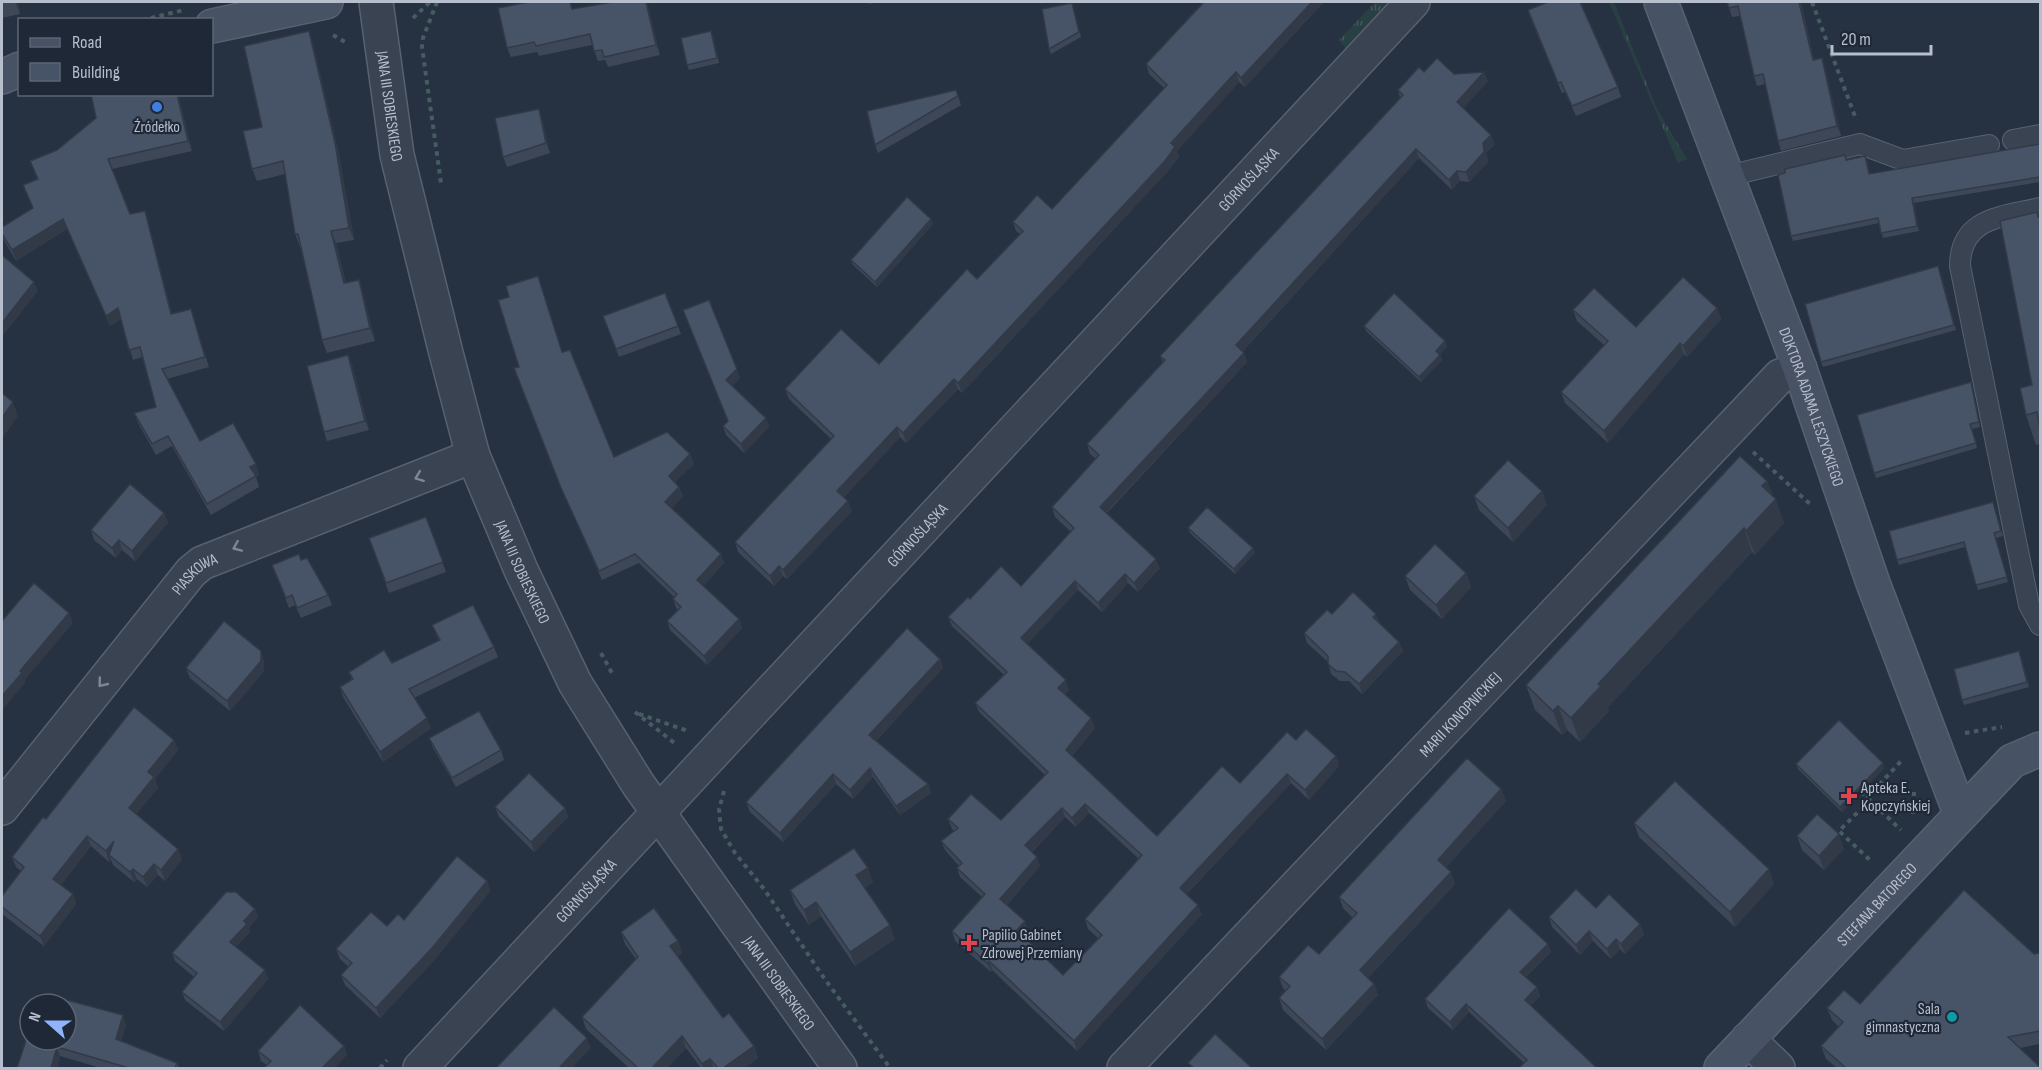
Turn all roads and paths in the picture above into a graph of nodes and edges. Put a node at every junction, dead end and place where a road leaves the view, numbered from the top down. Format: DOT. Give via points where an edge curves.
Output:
graph roads {
  1 [pos="326,2"];
  2 [pos="376,2"];
  3 [pos="437,2"];
  4 [pos="1413,2"];
  5 [pos="1661,2"];
  6 [pos="1812,2"];
  7 [pos="213,26"];
  8 [pos="18,70"];
  9 [pos="2,77"];
  10 [pos="1857,122"];
  11 [pos="2040,135"];
  12 [pos="2013,140"];
  13 [pos="1989,145"];
  14 [pos="1728,177"];
  15 [pos="442,186"];
  16 [pos="2040,208"];
  17 [pos="1800,369"];
  18 [pos="473,456"];
  19 [pos="2040,626"];
  20 [pos="599,650"];
  21 [pos="615,679"];
  22 [pos="630,704"];
  23 [pos="2003,726"];
  24 [pos="1933,744"];
  25 [pos="2040,749"];
  26 [pos="1904,758"];
  27 [pos="1907,767"];
  28 [pos="700,768"];
  29 [pos="1914,785"];
  30 [pos="1861,792"];
  31 [pos="1868,799"];
  32 [pos="2,808"];
  33 [pos="658,812"];
  34 [pos="1960,813"];
  35 [pos="1911,817"];
  36 [pos="1906,824"];
  37 [pos="1902,831"];
  38 [pos="1894,839"];
  39 [pos="1880,855"];
  40 [pos="1873,863"];
  41 [pos="1866,870"];
  42 [pos="1748,1039"];
  43 [pos="420,1068"];
  44 [pos="840,1068"];
  45 [pos="890,1068"];
  46 [pos="1124,1068"];
  47 [pos="1721,1068"];
  48 [pos="1778,1068"];
  1 -- 7 [label="street"];
  2 -- 18 [label="street, JANA III SOBIESKIEGO" via="397,155"];
  3 -- 15 [label="path" via="422,47"];
  4 -- 28 [label="street, GÓRNOŚLĄSKA"];
  5 -- 14 [label="street, DOKTORA ADAMA LESZYCKIEGO"];
  6 -- 10 [label="path"];
  8 -- 9 [label="street"];
  11 -- 12 [label="lane"];
  13 -- 14 [label="lane" via="1903,160 1860,144"];
  14 -- 17 [label="street, DOKTORA ADAMA LESZYCKIEGO"];
  16 -- 19 [label="lane" via="1981,222 1960,251 1960,266 2029,605"];
  17 -- 24 [label="street, DOKTORA ADAMA LESZYCKIEGO"];
  17 -- 46 [label="street, MARII KONOPNICKIEJ" via="1780,376"];
  18 -- 32 [label="street, PIASKOWA, one-way" via="202,563"];
  18 -- 33 [label="street, JANA III SOBIESKIEGO" via="520,570 575,683"];
  20 -- 21 [label="path"];
  22 -- 28 [label="path"];
  23 -- 24 [label="path"];
  24 -- 26 [label="path" via="1902,755"];
  24 -- 34 [label="street, DOKTORA ADAMA LESZYCKIEGO"];
  25 -- 34 [label="street, STEFANA BATOREGO" via="2012,761"];
  26 -- 27 [label="path"];
  26 -- 31 [label="path"];
  28 -- 33 [label="street, GÓRNOŚLĄSKA"];
  28 -- 45 [label="path" via="725,790 719,809 721,829 735,853"];
  29 -- 35 [label="path" via="1915,810"];
  30 -- 31 [label="path"];
  31 -- 37 [label="path"];
  31 -- 40 [label="path" via="1839,831"];
  33 -- 43 [label="street, GÓRNOŚLĄSKA"];
  33 -- 44 [label="street, JANA III SOBIESKIEGO"];
  34 -- 42 [label="street, STEFANA BATOREGO"];
  36 -- 37 [label="path"];
  37 -- 38 [label="path"];
  39 -- 40 [label="path"];
  40 -- 41 [label="path"];
  42 -- 47 [label="street, STEFANA BATOREGO"];
  42 -- 48 [label="street"];
}
